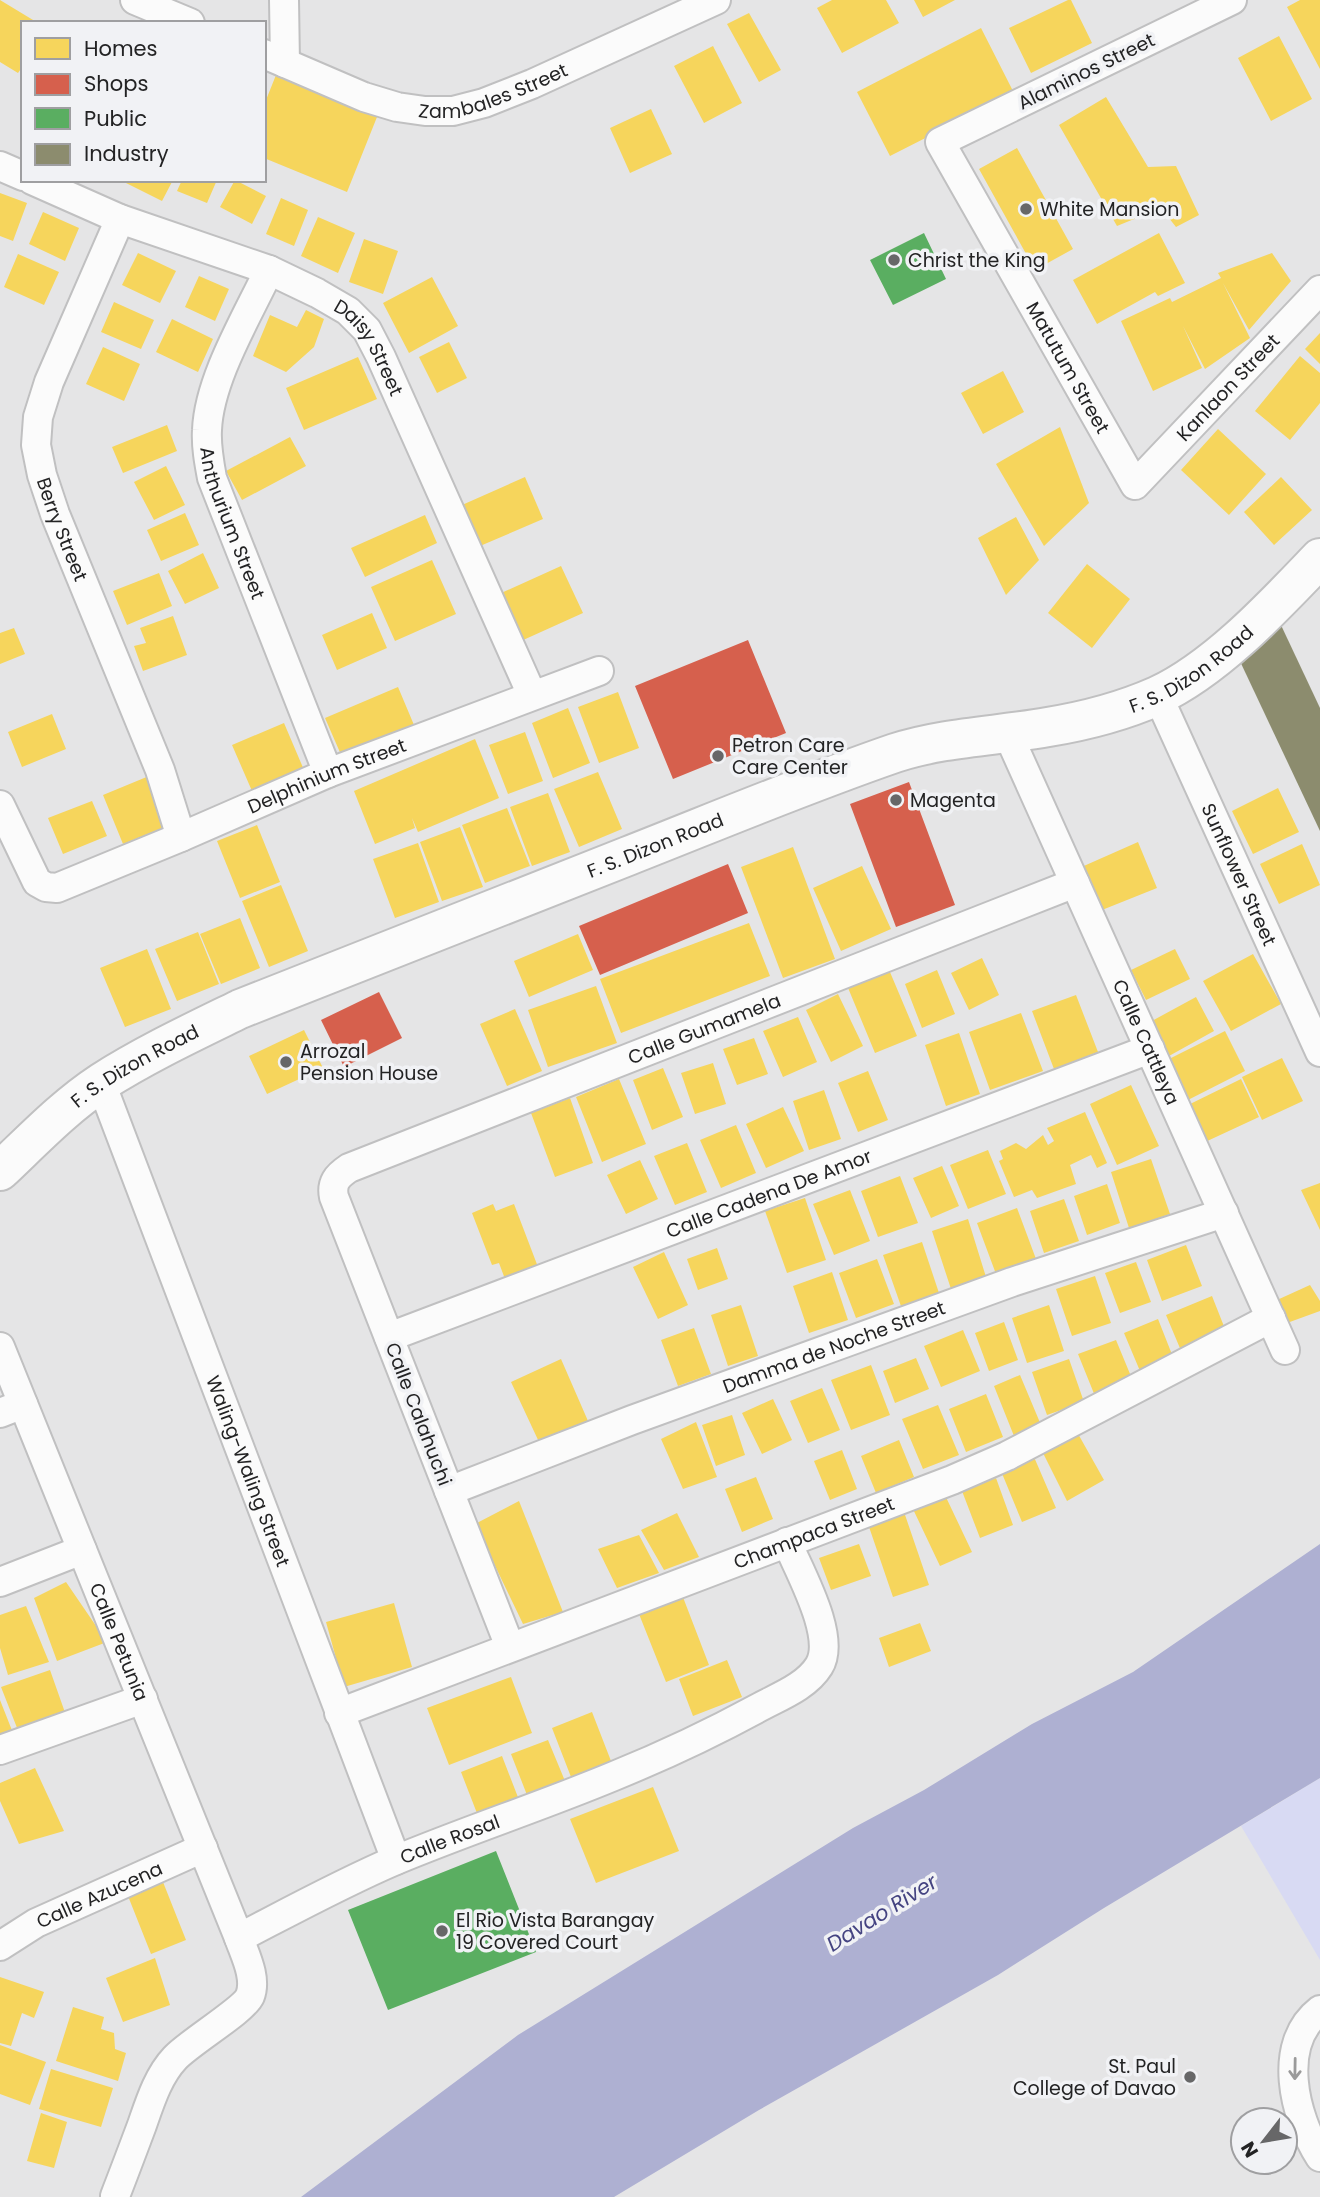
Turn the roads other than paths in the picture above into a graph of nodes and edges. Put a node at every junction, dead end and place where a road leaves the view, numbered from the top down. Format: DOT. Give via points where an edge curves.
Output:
graph roads {
  1 [pos="135,0"];
  2 [pos="284,0"];
  3 [pos="716,0"];
  4 [pos="1232,0"];
  5 [pos="185,21"];
  6 [pos="275,58"];
  7 [pos="940,142"];
  8 [pos="0,166"];
  9 [pos="21,175"];
  10 [pos="37,182"];
  11 [pos="120,219"];
  12 [pos="269,270"];
  13 [pos="1320,290"];
  14 [pos="1135,485"];
  15 [pos="1320,558"];
  16 [pos="599,671"];
  17 [pos="532,695"];
  18 [pos="1157,696"];
  19 [pos="1007,732"];
  20 [pos="328,773"];
  21 [pos="0,805"];
  22 [pos="181,837"];
  23 [pos="1075,883"];
  24 [pos="1150,1049"];
  25 [pos="1320,1052"];
  26 [pos="101,1083"];
  27 [pos="0,1171"];
  28 [pos="335,1180"];
  29 [pos="1224,1213"];
  30 [pos="1271,1318"];
  31 [pos="389,1337"];
  32 [pos="0,1347"];
  33 [pos="1285,1350"];
  34 [pos="11,1408"];
  35 [pos="449,1490"];
  36 [pos="787,1542"];
  37 [pos="82,1549"];
  38 [pos="0,1582"];
  39 [pos="510,1647"];
  40 [pos="143,1699"];
  41 [pos="339,1713"];
  42 [pos="0,1750"];
  43 [pos="203,1848"];
  44 [pos="396,1860"];
  45 [pos="239,1938"];
  46 [pos="0,1946"];
  47 [pos="1320,2010"];
  48 [pos="1320,2157"];
  49 [pos="115,2196"];
  1 -- 5 [label="street"];
  2 -- 6 [label="street"];
  3 -- 6 [label="street, Zambales Street" via="520,89 453,111 397,107"];
  4 -- 7 [label="street, Alaminos Street"];
  7 -- 14 [label="street, Matutum Street"];
  8 -- 9 [label="street"];
  10 -- 11 [label="street, Daisy Street"];
  11 -- 12 [label="street, Daisy Street"];
  11 -- 22 [label="street, Berry Street" via="49,382 38,417 36,445 55,514 160,770"];
  12 -- 17 [label="street, Daisy Street" via="348,311 367,330"];
  12 -- 20 [label="street, Anthurium Street" via="221,372 212,399 207,453 212,478"];
  13 -- 14 [label="street, Kanlaon Street"];
  15 -- 18 [label="main road, F. S. Dizon Road" via="1228,648"];
  16 -- 17 [label="street, Delphinium Street"];
  17 -- 20 [label="street, Delphinium Street"];
  18 -- 19 [label="main road, F. S. Dizon Road" via="1102,715"];
  18 -- 25 [label="street, Sunflower Street"];
  19 -- 23 [label="street, Calle Cattleya"];
  19 -- 26 [label="main road, F. S. Dizon Road" via="899,752 769,800 240,1009"];
  20 -- 22 [label="street, Delphinium Street"];
  21 -- 22 [label="street, Delphinium Street" via="37,882 46,887 57,888"];
  23 -- 24 [label="street, Calle Cattleya"];
  23 -- 28 [label="street, Calle Gumamela" via="349,1168"];
  24 -- 29 [label="street, Calle Cattleya"];
  24 -- 31 [label="street, Calle Cadena De Amor"];
  26 -- 27 [label="main road, F. S. Dizon Road" via="62,1112"];
  26 -- 41 [label="street, Waling-Waling Street"];
  28 -- 31 [label="street, Calle Calahuchi" via="334,1197"];
  29 -- 30 [label="street, Calle Cattleya"];
  29 -- 35 [label="street, Damma de Noche Street" via="1012,1283"];
  30 -- 33 [label="street, Calle Cattleya"];
  30 -- 36 [label="street, Champaca Street" via="1007,1456"];
  31 -- 35 [label="street, Calle Calahuchi"];
  32 -- 34 [label="street, Calle Petunia"];
  34 -- 37 [label="street, Calle Petunia"];
  35 -- 39 [label="street, Calle Calahuchi"];
  36 -- 39 [label="street, Champaca Street"];
  36 -- 44 [label="street, Calle Rosal" via="816,1611 825,1651 820,1666 808,1679 736,1720 615,1776"];
  37 -- 38 [label="street"];
  37 -- 40 [label="street, Calle Petunia"];
  39 -- 41 [label="street, Champaca Street"];
  40 -- 42 [label="street"];
  40 -- 43 [label="street, Calle Petunia"];
  41 -- 44 [label="street, Waling-Waling Street"];
  43 -- 45 [label="street, Calle Petunia"];
  43 -- 46 [label="street, Calle Azucena" via="37,1923"];
  44 -- 45 [label="street, Calle Rosal"];
  45 -- 49 [label="street" via="249,1966 251,1994 244,2005 191,2043 160,2078"];
  47 -- 48 [label="street, one-way" via="1308,2019 1297,2039 1294,2067 1301,2120"];
}
